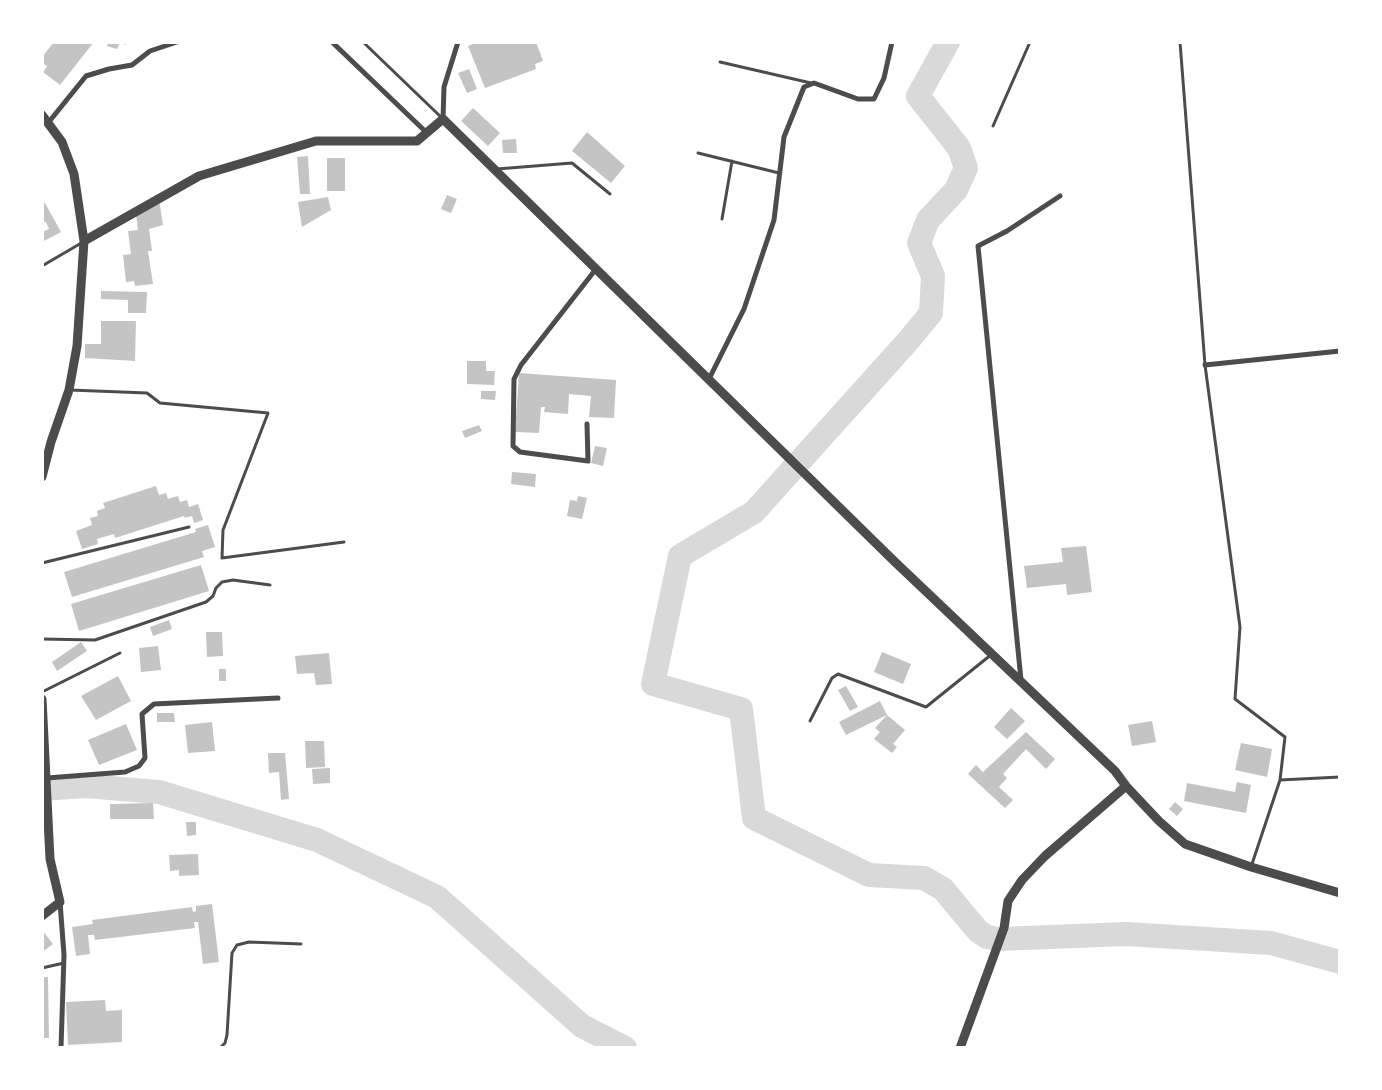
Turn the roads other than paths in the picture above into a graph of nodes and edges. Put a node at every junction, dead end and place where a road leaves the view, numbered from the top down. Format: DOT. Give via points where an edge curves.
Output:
graph roads {
  1 [pos="178,42"];
  2 [pos="332,42"];
  3 [pos="363,42"];
  4 [pos="458,42"];
  5 [pos="892,42"];
  6 [pos="1030,42"];
  7 [pos="1180,42"];
  8 [pos="720,62"];
  9 [pos="814,84"];
  10 [pos="42,115"];
  11 [pos="443,119"];
  12 [pos="48,123"];
  13 [pos="993,126"];
  14 [pos="427,133"];
  15 [pos="698,153"];
  16 [pos="732,161"];
  17 [pos="492,170"];
  18 [pos="780,173"];
  19 [pos="610,194"];
  20 [pos="1060,196"];
  21 [pos="722,219"];
  22 [pos="84,241"];
  23 [pos="42,266"];
  24 [pos="596,269"];
  25 [pos="1340,351"];
  26 [pos="1205,365"];
  27 [pos="710,379"];
  28 [pos="69,390"];
  29 [pos="587,424"];
  30 [pos="42,477"];
  31 [pos="189,527"];
  32 [pos="344,542"];
  33 [pos="42,563"];
  34 [pos="270,585"];
  35 [pos="42,638"];
  36 [pos="120,653"];
  37 [pos="992,653"];
  38 [pos="1021,680"];
  39 [pos="42,692"];
  40 [pos="42,698"];
  41 [pos="278,698"];
  42 [pos="810,721"];
  43 [pos="1340,777"];
  44 [pos="47,780"];
  45 [pos="1280,780"];
  46 [pos="1126,786"];
  47 [pos="1251,867"];
  48 [pos="1340,893"];
  49 [pos="60,902"];
  50 [pos="42,916"];
  51 [pos="300,944"];
  52 [pos="64,963"];
  53 [pos="42,968"];
  54 [pos="61,1048"];
  55 [pos="220,1048"];
  56 [pos="960,1048"];
  1 -- 12 [label="street" via="150,51 132,65 86,76"];
  2 -- 14 [label="street"];
  3 -- 11 [label="lane"];
  4 -- 11 [label="street" via="444,87"];
  5 -- 9 [label="street" via="884,78 874,99 858,99"];
  6 -- 13 [label="lane"];
  7 -- 26 [label="lane"];
  8 -- 9 [label="lane"];
  9 -- 18 [label="street" via="804,87 784,136"];
  10 -- 12 [label="street"];
  11 -- 14 [label="street"];
  11 -- 17 [label="street"];
  12 -- 22 [label="street" via="62,142 74,174"];
  14 -- 22 [label="street" via="417,141 316,141 199,176"];
  15 -- 16 [label="lane"];
  16 -- 18 [label="lane"];
  16 -- 21 [label="lane"];
  17 -- 19 [label="lane" via="572,163"];
  17 -- 24 [label="street"];
  18 -- 27 [label="street" via="774,220 744,309"];
  20 -- 38 [label="street" via="978,246"];
  22 -- 23 [label="lane"];
  22 -- 28 [label="street" via="78,346"];
  24 -- 27 [label="street"];
  24 -- 29 [label="street" via="514,378 512,446 520,452 588,461"];
  25 -- 26 [label="street"];
  26 -- 45 [label="lane" via="1240,627 1235,699 1285,737"];
  27 -- 37 [label="street"];
  28 -- 30 [label="street"];
  28 -- 32 [label="lane" via="147,393 160,403 268,413 223,530 222,558"];
  31 -- 33 [label="lane"];
  34 -- 35 [label="lane" via="233,580 222,582 206,602 94,640"];
  36 -- 39 [label="lane"];
  37 -- 38 [label="street"];
  37 -- 42 [label="lane" via="926,707 838,674 832,678"];
  38 -- 46 [label="street" via="1115,771"];
  40 -- 44 [label="street"];
  41 -- 44 [label="street" via="154,704 142,714 145,758 139,766 125,772"];
  43 -- 45 [label="lane"];
  44 -- 49 [label="street" via="50,859"];
  45 -- 47 [label="lane"];
  46 -- 47 [label="street" via="1185,844"];
  46 -- 56 [label="street" via="1045,856 1022,880 1008,901 1004,928"];
  47 -- 48 [label="street"];
  49 -- 50 [label="street"];
  49 -- 52 [label="street"];
  51 -- 55 [label="lane" via="249,942 237,945 232,953 227,1035 225,1044"];
  52 -- 53 [label="lane"];
  52 -- 54 [label="street"];
}
